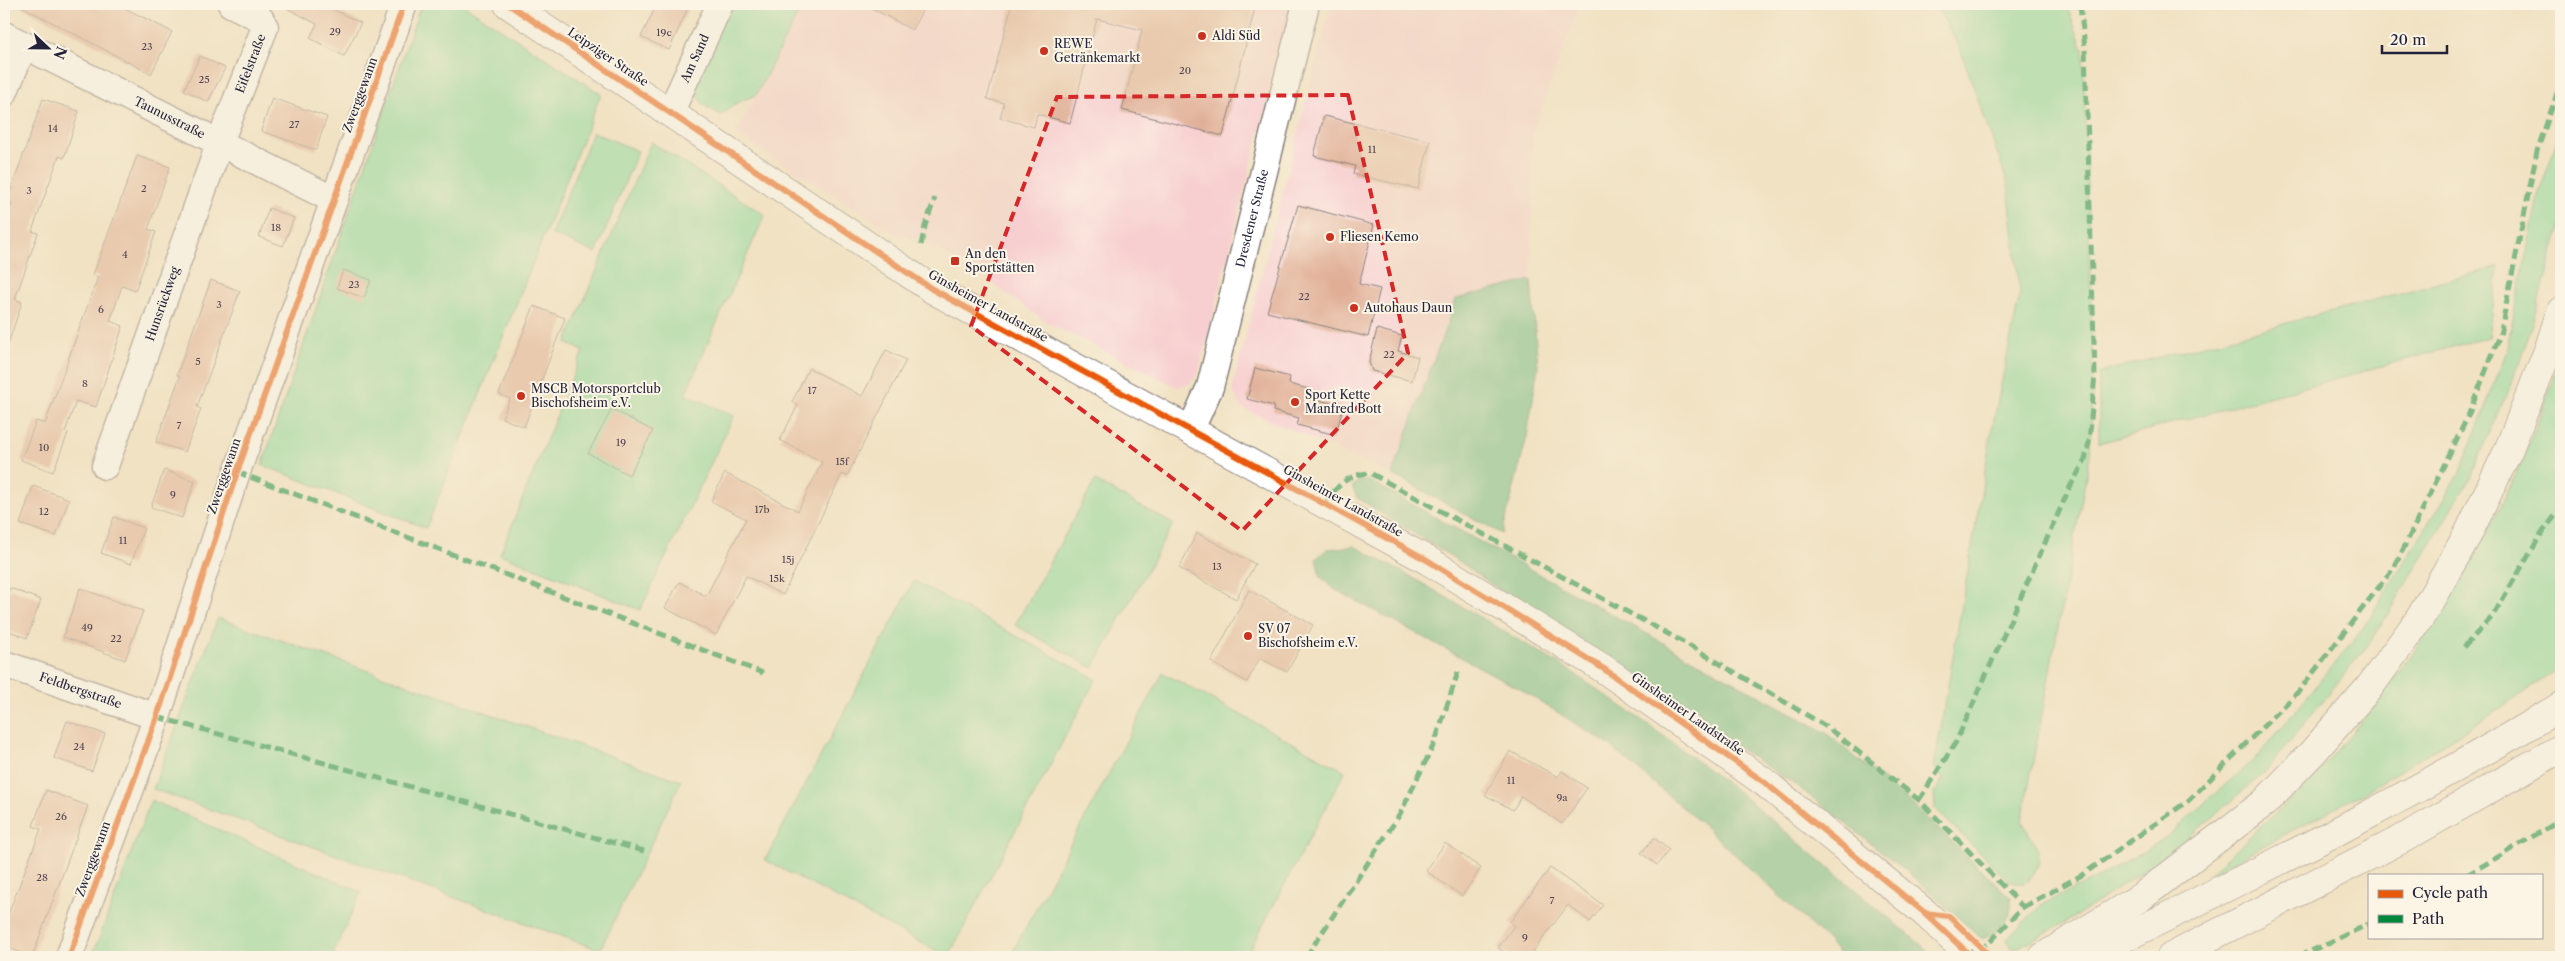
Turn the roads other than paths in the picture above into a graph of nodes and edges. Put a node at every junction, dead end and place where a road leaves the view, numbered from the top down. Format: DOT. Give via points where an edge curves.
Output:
graph roads {
  1 [pos="231,4"];
  2 [pos="404,4"];
  3 [pos="508,4"];
  4 [pos="720,4"];
  5 [pos="1306,4"];
  6 [pos="14,40"];
  7 [pos="4,93"];
  8 [pos="670,112"];
  9 [pos="220,142"];
  10 [pos="334,200"];
  11 [pos="2561,310"];
  12 [pos="1191,430"];
  13 [pos="105,466"];
  14 [pos="4,664"];
  15 [pos="2561,706"];
  16 [pos="157,717"];
  17 [pos="2561,748"];
  18 [pos="69,957"];
  19 [pos="1972,957"];
  20 [pos="2043,957"];
  21 [pos="2085,957"];
  22 [pos="2171,957"];
  1 -- 9 [label="street, Eifelstraße" via="260,18 265,27"];
  2 -- 10 [label="street, Zwerggewann"];
  3 -- 8 [label="main road, Leipziger Straße"];
  4 -- 8 [label="street, Am Sand"];
  5 -- 12 [label="street, Dresdener Straße" via="1210,387"];
  6 -- 7 [label="street"];
  6 -- 9 [label="street, Taunusstraße"];
  8 -- 12 [label="main road, Ginsheimer Landstraße" via="932,289"];
  9 -- 10 [label="street, Taunusstraße"];
  9 -- 13 [label="street, Hunsrückweg"];
  10 -- 16 [label="street, Zwerggewann" via="237,472"];
  11 -- 20 [label="main road" via="2508,451 2468,534 2420,618 2368,688 2264,803 2141,896"];
  12 -- 19 [label="main road, Ginsheimer Landstraße" via="1427,560 1604,669 1764,782 1940,926"];
  14 -- 16 [label="street, Feldbergstraße"];
  15 -- 21 [label="main road" via="2382,809"];
  16 -- 18 [label="street, Zwerggewann"];
  17 -- 22 [label="main road" via="2404,838"];
}
